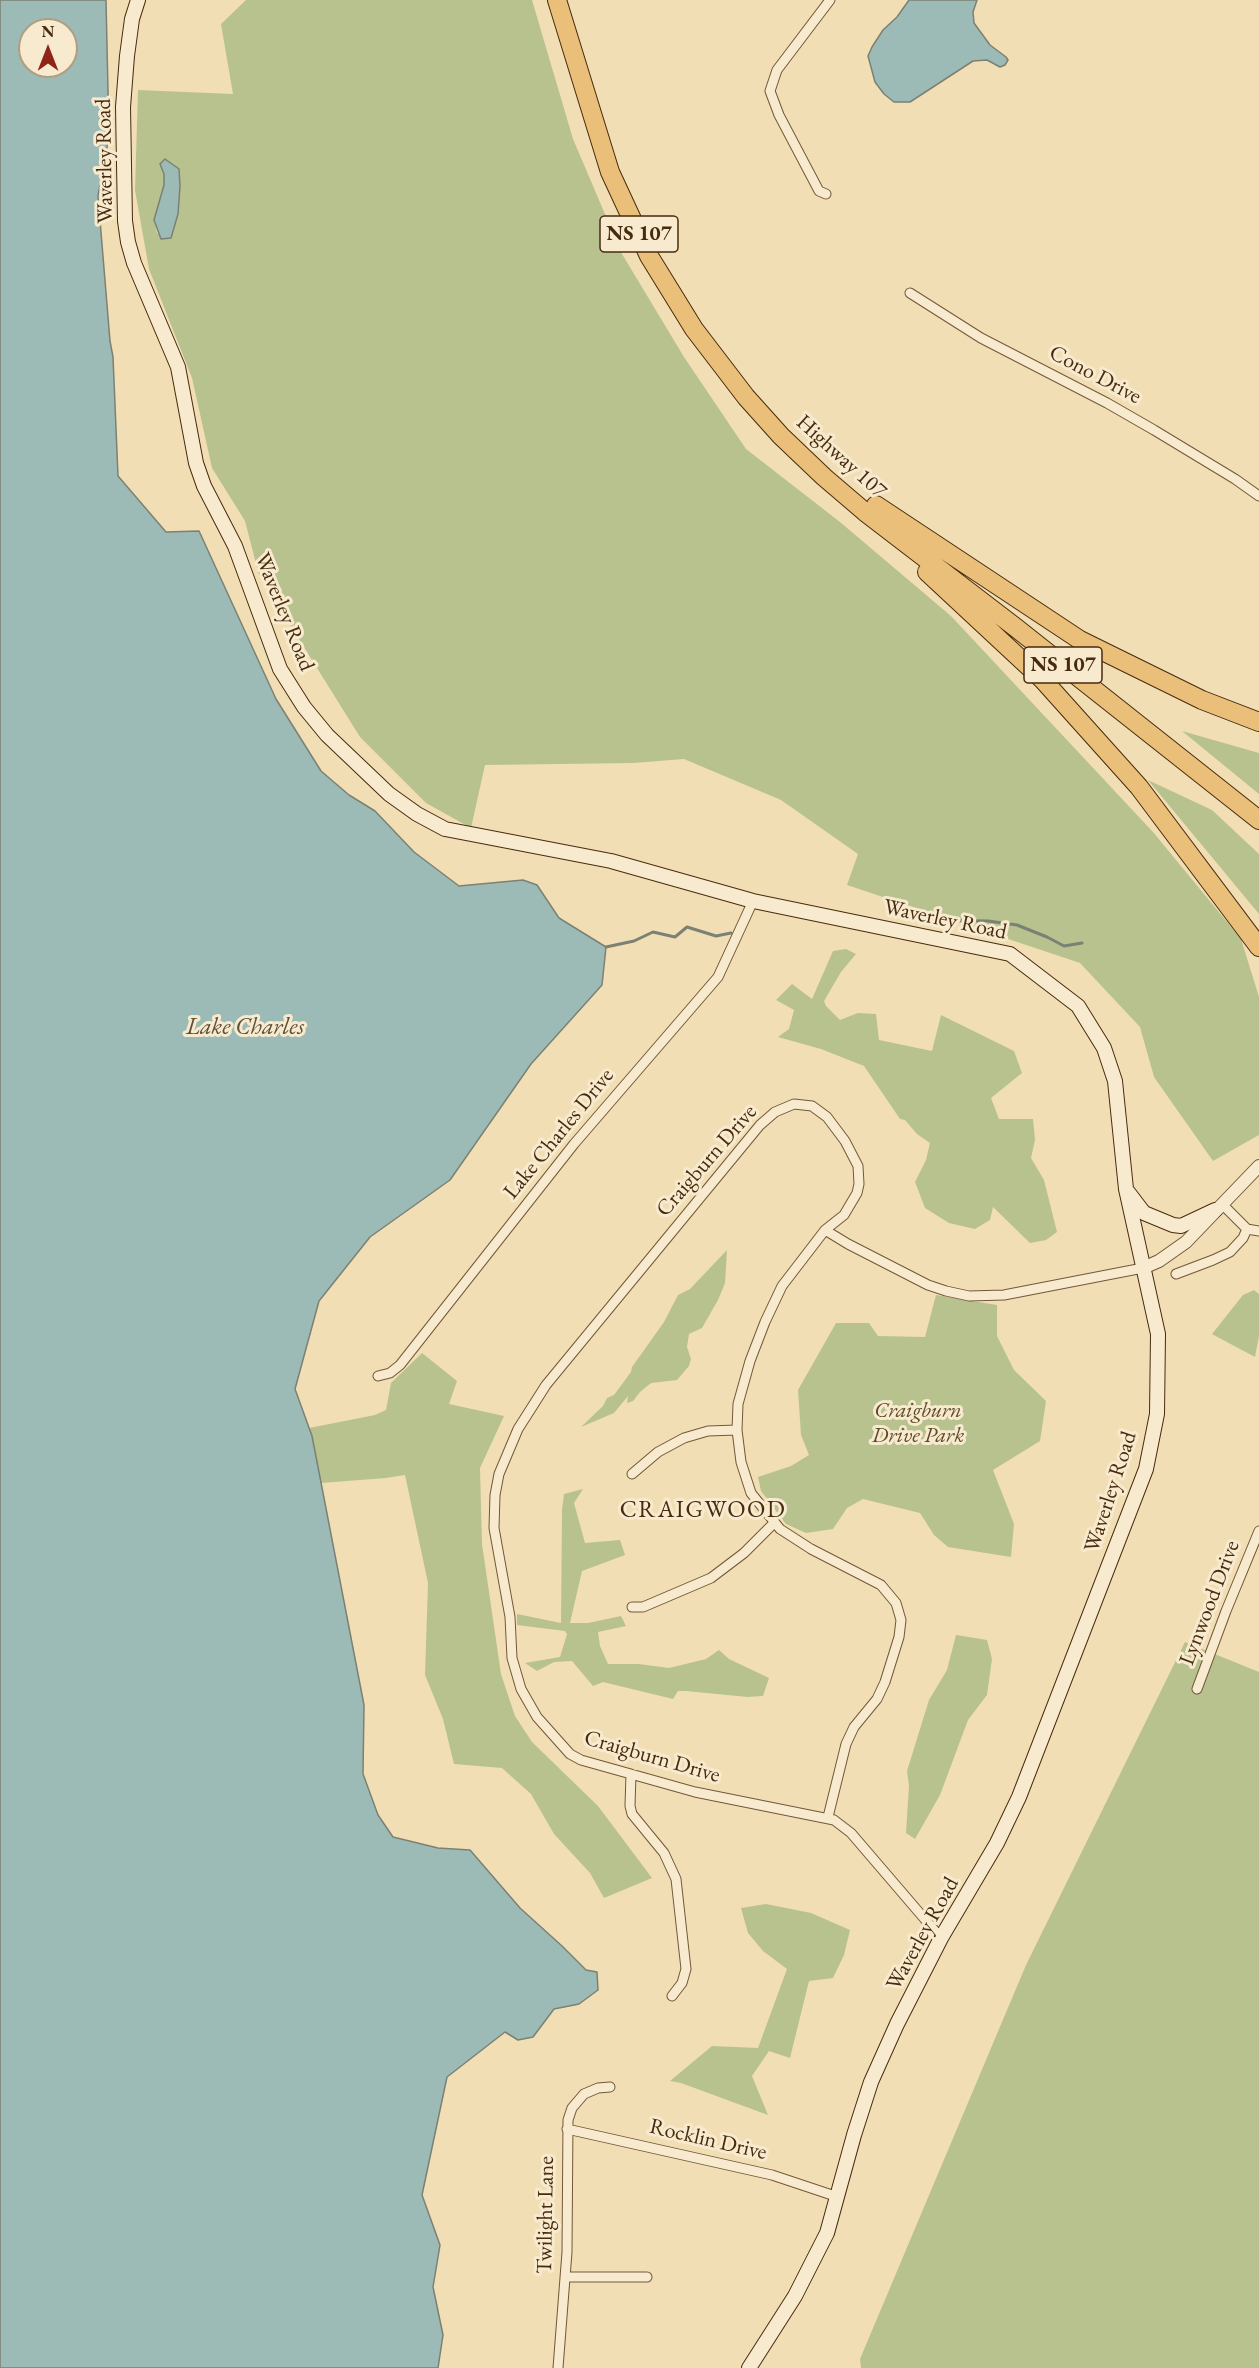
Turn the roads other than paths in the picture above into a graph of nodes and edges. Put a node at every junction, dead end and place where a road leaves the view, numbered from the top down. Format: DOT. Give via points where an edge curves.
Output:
graph roads {
  1 [pos="138,0"];
  2 [pos="557,0"];
  3 [pos="830,0"];
  4 [pos="826,194"];
  5 [pos="910,292"];
  6 [pos="781,436"];
  7 [pos="1259,496"];
  8 [pos="866,512"];
  9 [pos="1259,722"];
  10 [pos="1259,820"];
  11 [pos="753,901"];
  12 [pos="1259,947"];
  13 [pos="1259,1166"];
  14 [pos="1126,1189"];
  15 [pos="1219,1207"];
  16 [pos="1247,1229"];
  17 [pos="825,1230"];
  18 [pos="1259,1231"];
  19 [pos="1143,1269"];
  20 [pos="1176,1274"];
  21 [pos="378,1376"];
  22 [pos="737,1430"];
  23 [pos="632,1474"];
  24 [pos="774,1522"];
  25 [pos="1259,1531"];
  26 [pos="632,1607"];
  27 [pos="1197,1689"];
  28 [pos="631,1774"];
  29 [pos="828,1817"];
  30 [pos="941,1938"];
  31 [pos="672,1996"];
  32 [pos="610,2087"];
  33 [pos="567,2128"];
  34 [pos="838,2197"];
  35 [pos="566,2277"];
  36 [pos="647,2277"];
  37 [pos="558,2368"];
  38 [pos="749,2368"];
  1 -- 11 [label="main road, Waverley Road" via="126,56 123,107 128,242 178,367 196,464 204,486 236,546 280,669 304,707 327,735 389,794 445,829 611,861"];
  2 -- 6 [label="highway, Highway 107 / NS 107" via="610,172 650,256 694,329"];
  3 -- 4 [label="street" via="777,70 770,91 816,185"];
  5 -- 7 [label="street, Cono Drive" via="981,338 1154,430"];
  6 -- 8 [label="highway, Highway 107 / NS 107"];
  6 -- 9 [label="highway" via="890,515 1080,640 1202,700"];
  8 -- 10 [label="highway, Highway 107 / NS 107"];
  8 -- 12 [label="highway" via="1043,680 1138,787"];
  11 -- 14 [label="main road, Waverley Road" via="1010,954 1078,1006 1104,1048 1115,1081"];
  11 -- 21 [label="street, Lake Charles Drive" via="713,983 574,1144 400,1365"];
  13 -- 15 [label="street"];
  14 -- 15 [label="main road" via="1144,1213 1173,1225 1181,1226"];
  14 -- 19 [label="main road, Waverley Road"];
  15 -- 16 [label="street"];
  15 -- 19 [label="street" via="1186,1242"];
  16 -- 18 [label="street"];
  16 -- 20 [label="street" via="1230,1252"];
  17 -- 19 [label="street" via="928,1285 969,1296 1004,1295"];
  17 -- 22 [label="street, Craigburn Drive" via="782,1286 765,1322 738,1404"];
  17 -- 28 [label="street, Craigburn Drive" via="844,1215 857,1193 858,1166 827,1117 812,1106 794,1104 775,1112 760,1125 546,1385 518,1429 500,1474 495,1495 495,1534 510,1617 512,1658 521,1689 537,1717 570,1754"];
  19 -- 30 [label="main road, Waverley Road" via="1158,1334 1159,1361 1157,1414 1146,1470 1018,1797 997,1844"];
  22 -- 23 [label="street" via="708,1431 684,1438 658,1452"];
  22 -- 24 [label="street, Craigburn Drive" via="751,1494"];
  24 -- 26 [label="street" via="744,1553 711,1578 643,1607"];
  24 -- 29 [label="street, Craigburn Drive" via="790,1536 880,1585 893,1597 901,1620 885,1682 846,1744"];
  25 -- 27 [label="street, Lynwood Drive"];
  28 -- 29 [label="street, Craigburn Drive" via="695,1792"];
  28 -- 31 [label="street" via="632,1814 664,1853 675,1879 686,1969"];
  29 -- 30 [label="street, Craigburn Drive" via="851,1833"];
  30 -- 34 [label="main road, Waverley Road" via="871,2082"];
  32 -- 33 [label="street, Twilight Lane" via="579,2098 569,2114"];
  33 -- 34 [label="street, Rocklin Drive" via="772,2175"];
  33 -- 35 [label="street, Twilight Lane"];
  34 -- 38 [label="main road, Waverley Road" via="815,2259"];
  35 -- 36 [label="street"];
  35 -- 37 [label="street, Twilight Lane"];
}
